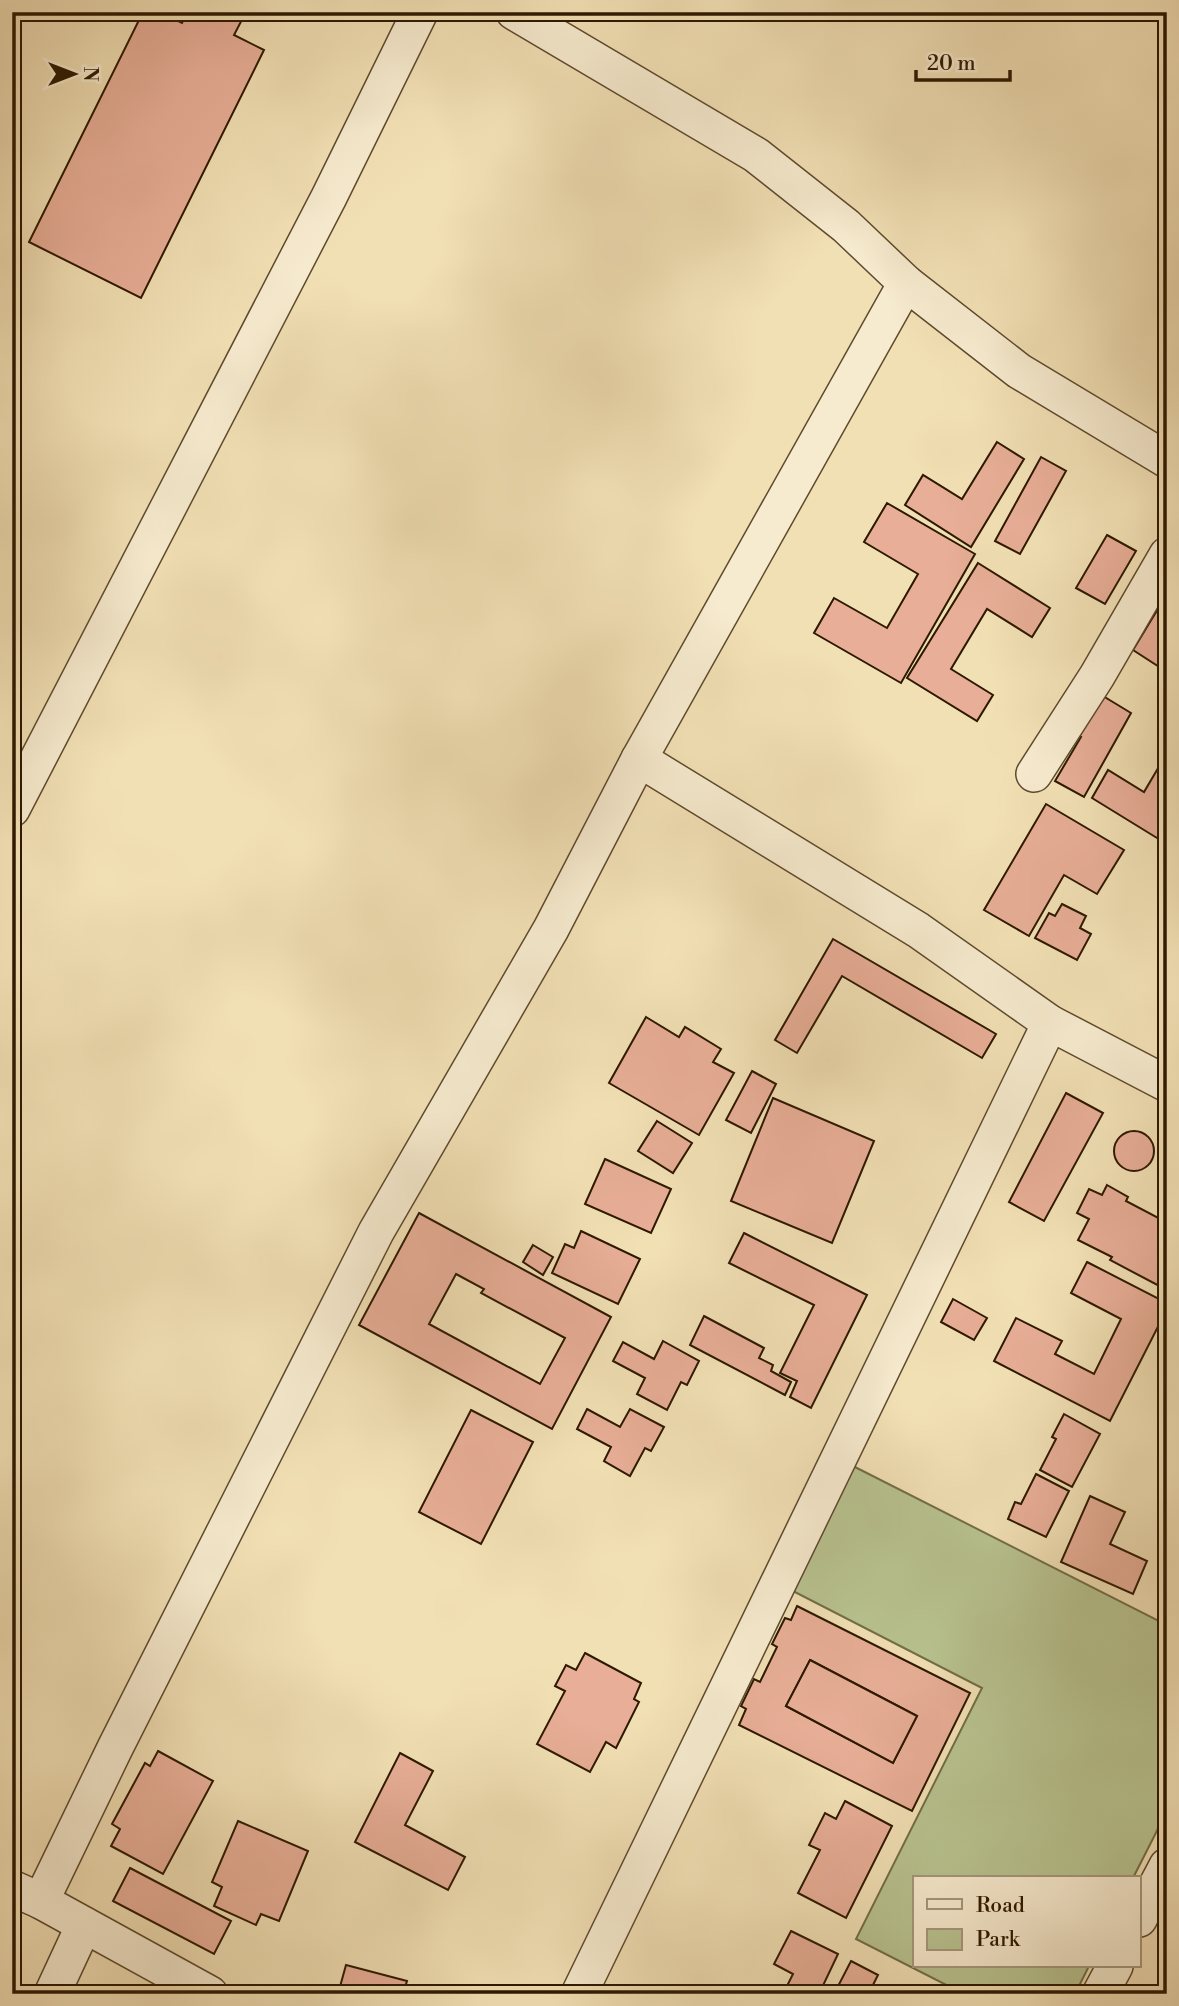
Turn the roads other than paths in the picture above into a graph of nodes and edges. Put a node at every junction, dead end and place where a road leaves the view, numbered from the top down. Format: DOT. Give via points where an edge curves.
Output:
graph roads {
  1 [pos="420,12"];
  2 [pos="514,12"];
  3 [pos="906,283"];
  4 [pos="1167,460"];
  5 [pos="1167,555"];
  6 [pos="639,759"];
  7 [pos="1034,774"];
  8 [pos="12,809"];
  9 [pos="1050,1023"];
  10 [pos="1167,1084"];
  11 [pos="1167,1866"];
  12 [pos="26,1895"];
  13 [pos="1140,1917"];
  14 [pos="84,1925"];
  15 [pos="1114,1968"];
  16 [pos="52,1994"];
  17 [pos="209,1994"];
  18 [pos="579,1994"];
  19 [pos="1100,1994"];
  1 -- 8 [label="street"];
  2 -- 3 [label="street" via="756,155 846,226"];
  3 -- 4 [label="street" via="1018,371"];
  3 -- 6 [label="street"];
  5 -- 7 [label="street"];
  6 -- 9 [label="street" via="918,930"];
  6 -- 12 [label="street" via="551,929 376,1232 121,1735"];
  9 -- 10 [label="street"];
  9 -- 18 [label="street"];
  11 -- 13 [label="street"];
  12 -- 14 [label="street"];
  14 -- 16 [label="street"];
  14 -- 17 [label="street"];
  15 -- 19 [label="street"];
}
